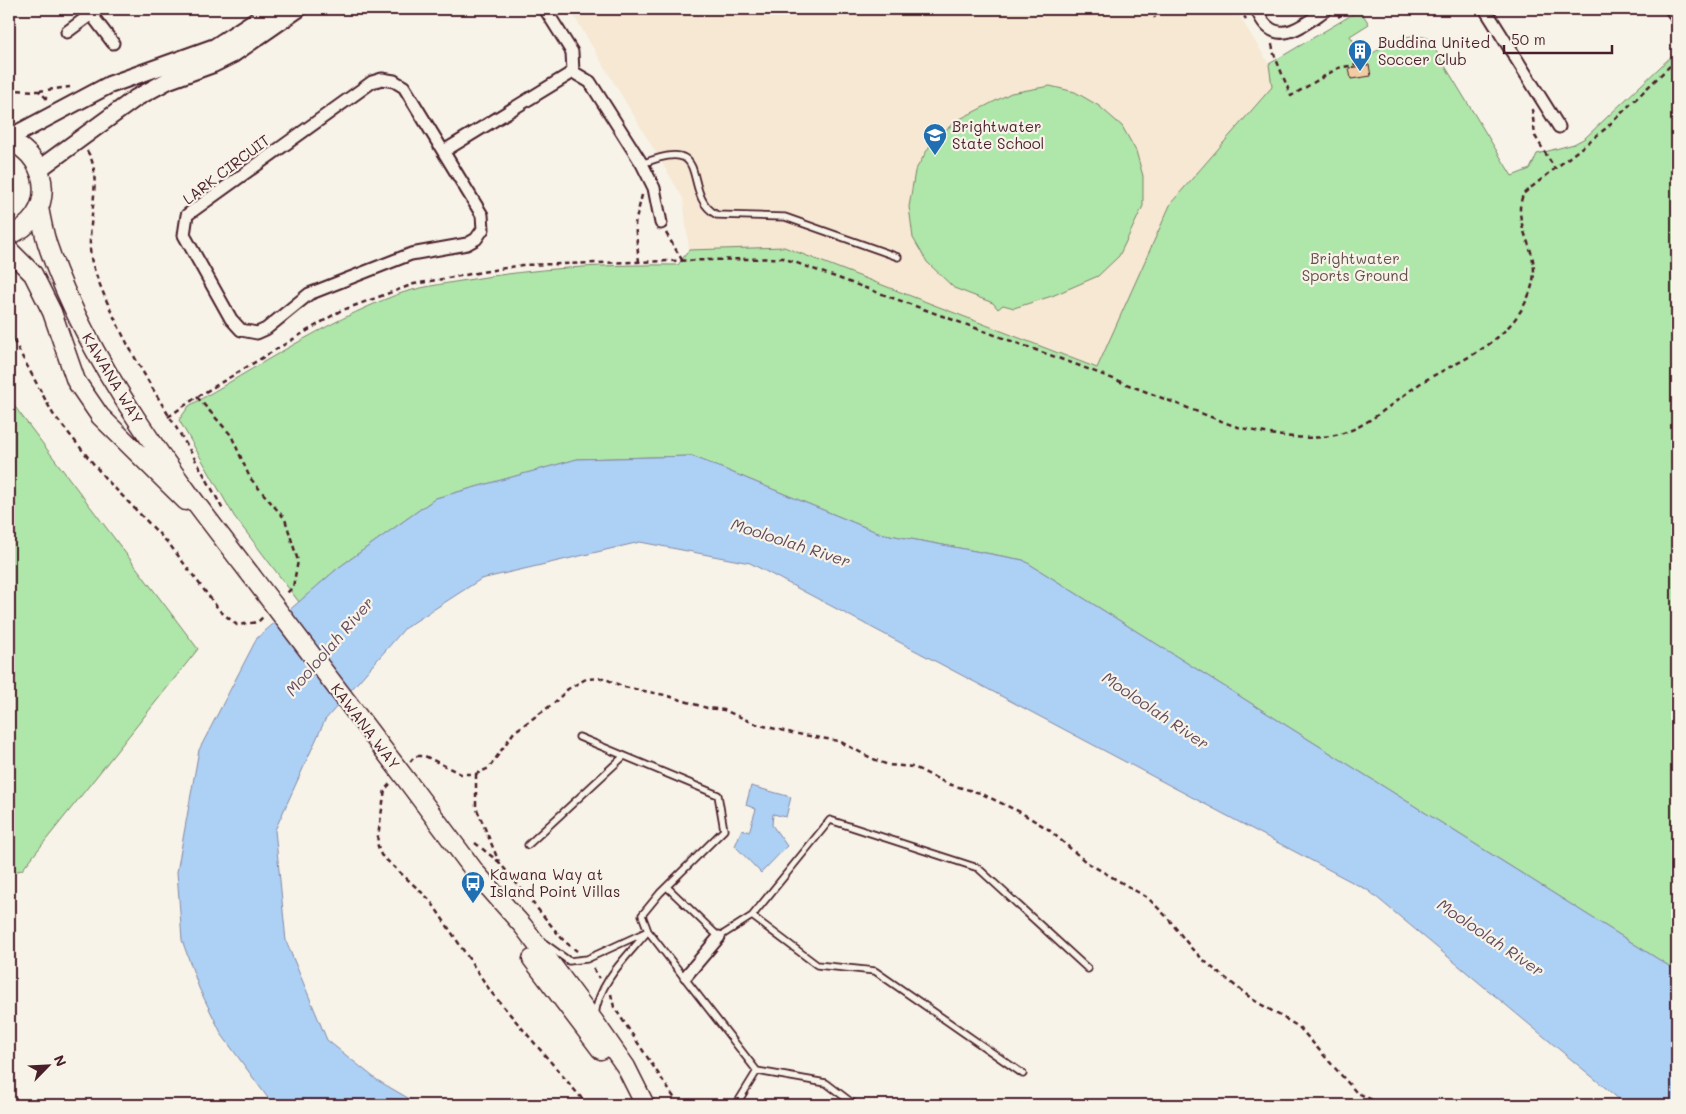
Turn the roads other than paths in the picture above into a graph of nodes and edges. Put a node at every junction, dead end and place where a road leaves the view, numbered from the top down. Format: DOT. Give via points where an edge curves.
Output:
graph roads {
  1 [pos="274,9"];
  2 [pos="298,9"];
  3 [pos="545,9"];
  4 [pos="1256,9"];
  5 [pos="1327,9"];
  6 [pos="1485,9"];
  7 [pos="1671,9"];
  8 [pos="94,11"];
  9 [pos="1677,19"];
  10 [pos="67,32"];
  11 [pos="113,43"];
  12 [pos="573,72"];
  13 [pos="1559,127"];
  14 [pos="9,140"];
  15 [pos="444,151"];
  16 [pos="642,164"];
  17 [pos="39,169"];
  18 [pos="39,208"];
  19 [pos="661,223"];
  20 [pos="9,235"];
  21 [pos="9,250"];
  22 [pos="898,257"];
  23 [pos="218,532"];
  24 [pos="580,737"];
  25 [pos="624,756"];
  26 [pos="528,845"];
  27 [pos="476,873"];
  28 [pos="667,887"];
  29 [pos="752,916"];
  30 [pos="523,926"];
  31 [pos="648,931"];
  32 [pos="719,937"];
  33 [pos="1088,969"];
  34 [pos="686,976"];
  35 [pos="594,1021"];
  36 [pos="757,1071"];
  37 [pos="1023,1074"];
  38 [pos="644,1105"];
  39 [pos="736,1105"];
  40 [pos="855,1105"];
  1 -- 14 [label="street" via="215,47 109,85"];
  2 -- 17 [label="street" via="232,54 151,88"];
  3 -- 12 [label="street" via="572,52"];
  4 -- 5 [label="street" via="1267,26 1279,33 1290,32"];
  6 -- 13 [label="street"];
  7 -- 9 [label="street"];
  8 -- 10 [label="street"];
  8 -- 11 [label="street"];
  12 -- 15 [label="street"];
  12 -- 16 [label="street" via="590,82"];
  14 -- 17 [label="main road" via="31,156"];
  15 -- 15 [label="street, LARK CIRCUIT" via="404,87 394,81 372,82 187,215 184,235 231,319 241,330 257,333 309,294 411,254 467,244 476,239 483,229 482,215"];
  16 -- 19 [label="street" via="654,188"];
  16 -- 22 [label="lane" via="676,154 685,158 704,204 717,216 785,217"];
  17 -- 18 [label="main road" via="43,182"];
  18 -- 20 [label="main road" via="23,229"];
  18 -- 23 [label="main road, KAWANA WAY" via="48,248 83,328 142,425"];
  21 -- 23 [label="main road, KAWANA WAY" via="32,274 52,312 76,381 100,416"];
  23 -- 27 [label="main road, KAWANA WAY, bridge"];
  24 -- 25 [label="lane"];
  25 -- 26 [label="lane"];
  25 -- 28 [label="lane" via="718,795 724,830"];
  27 -- 30 [label="main road, KAWANA WAY"];
  27 -- 38 [label="main road, KAWANA WAY" via="497,911"];
  28 -- 31 [label="lane" via="642,915"];
  28 -- 32 [label="lane"];
  29 -- 32 [label="lane"];
  29 -- 33 [label="lane" via="830,820 978,868"];
  29 -- 37 [label="lane" via="816,965 875,971"];
  30 -- 31 [label="lane" via="569,961 587,959"];
  30 -- 35 [label="main road, KAWANA WAY"];
  31 -- 34 [label="lane"];
  31 -- 35 [label="lane" via="604,984 597,999"];
  32 -- 34 [label="street"];
  34 -- 36 [label="lane"];
  35 -- 38 [label="main road, KAWANA WAY" via="626,1067"];
  36 -- 39 [label="lane"];
  36 -- 40 [label="lane" via="826,1083"];
}
